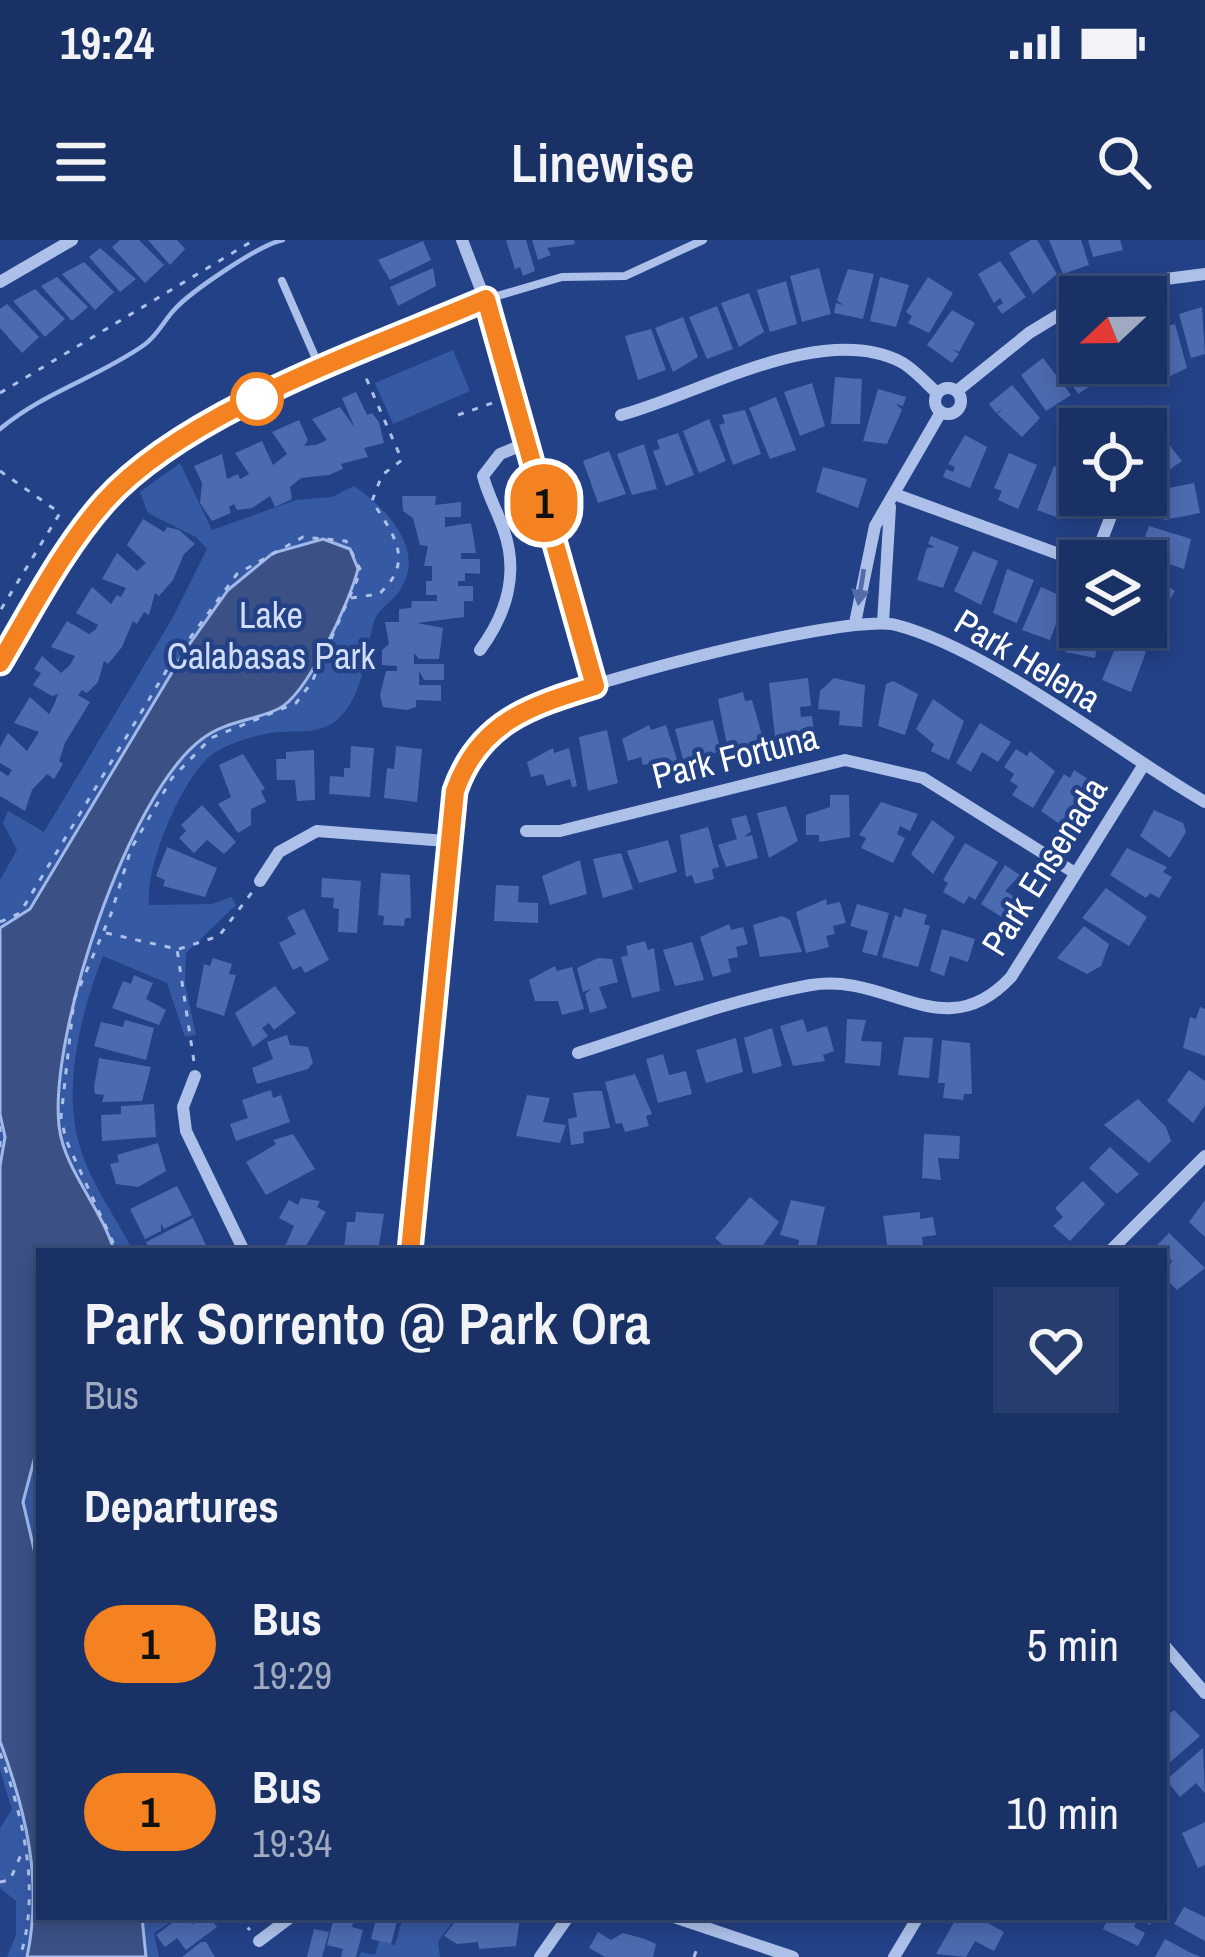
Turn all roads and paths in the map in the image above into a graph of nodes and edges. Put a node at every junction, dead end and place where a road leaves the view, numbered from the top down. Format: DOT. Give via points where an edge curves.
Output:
graph roads {
  1 [pos="72,240"];
  2 [pos="254,240"];
  3 [pos="462,240"];
  4 [pos="703,240"];
  5 [pos="1205,274"];
  6 [pos="282,281"];
  7 [pos="0,282"];
  8 [pos="1167,282"];
  9 [pos="486,299"];
  10 [pos="1059,315"];
  11 [pos="362,371"];
  12 [pos="321,372"];
  13 [pos="957,391"];
  14 [pos="0,393"];
  15 [pos="937,393"];
  16 [pos="500,400"];
  17 [pos="941,412"];
  18 [pos="458,415"];
  19 [pos="621,415"];
  20 [pos="527,443"];
  21 [pos="0,471"];
  22 [pos="894,501"];
  23 [pos="60,513"];
  24 [pos="1111,516"];
  25 [pos="71,520"];
  26 [pos="349,597"];
  27 [pos="0,611"];
  28 [pos="883,622"];
  29 [pos="856,623"];
  30 [pos="481,650"];
  31 [pos="0,664"];
  32 [pos="595,686"];
  33 [pos="1143,766"];
  34 [pos="1205,802"];
  35 [pos="526,831"];
  36 [pos="446,841"];
  37 [pos="1075,873"];
  38 [pos="260,881"];
  39 [pos="0,922"];
  40 [pos="104,932"];
  41 [pos="177,949"];
  42 [pos="578,1053"];
  43 [pos="195,1076"];
  44 [pos="0,1126"];
  45 [pos="0,1148"];
  46 [pos="1205,1156"];
  47 [pos="116,1248"];
  48 [pos="243,1248"];
  49 [pos="410,1248"];
  50 [pos="1113,1248"];
  51 [pos="1167,1649"];
  52 [pos="1205,1693"];
  53 [pos="0,1753"];
  54 [pos="25,1850"];
  55 [pos="0,1882"];
  56 [pos="240,1920"];
  57 [pos="287,1920"];
  58 [pos="566,1920"];
  59 [pos="683,1920"];
  60 [pos="916,1920"];
  61 [pos="259,1940"];
  62 [pos="699,1943"];
  63 [pos="20,1957"];
  64 [pos="540,1957"];
  65 [pos="694,1957"];
  66 [pos="793,1957"];
  67 [pos="894,1957"];
  1 -- 7 [label="street"];
  2 -- 14 [label="path"];
  3 -- 9 [label="street"];
  4 -- 9 [label="lane" via="625,276 532,282"];
  5 -- 8 [label="street"];
  6 -- 12 [label="lane"];
  9 -- 12 [label="street"];
  9 -- 20 [label="street"];
  10 -- 13 [label="street"];
  11 -- 26 [label="path" via="402,460 382,475 372,500 400,556 379,595"];
  12 -- 31 [label="street" via="142,464 92,516"];
  13 -- 15 [label="street"];
  13 -- 17 [label="street" via="960,407"];
  15 -- 17 [label="street"];
  15 -- 19 [label="street" via="902,362 820,350"];
  16 -- 18 [label="path"];
  17 -- 22 [label="street"];
  20 -- 30 [label="street" via="500,454 483,476 505,531 510,589"];
  20 -- 32 [label="street"];
  21 -- 23 [label="path"];
  22 -- 24 [label="street" via="1075,560 1096,555"];
  22 -- 28 [label="street"];
  22 -- 29 [label="street, one-way" via="870,538"];
  23 -- 25 [label="path"];
  23 -- 27 [label="path"];
  26 -- 39 [label="path" via="360,561 337,537 287,543 237,574 168,668 20,913"];
  26 -- 40 [label="path" via="296,703 211,738 172,778 131,849"];
  28 -- 29 [label="street, Park Helena"];
  28 -- 33 [label="street, Park Helena" via="973,657"];
  29 -- 32 [label="street, Park Helena"];
  32 -- 36 [label="street, Park Helena" via="525,709 482,738 455,791"];
  33 -- 34 [label="street, Park Helena"];
  33 -- 37 [label="street, Park Ensenada"];
  35 -- 37 [label="street, Park Fortuna" via="560,830 844,760 923,778"];
  36 -- 38 [label="street" via="317,831 279,851"];
  36 -- 49 [label="street, Park Helena"];
  37 -- 42 [label="street, Park Ensenada" via="1011,977 965,1010 856,986 810,986"];
  38 -- 41 [label="path" via="218,936"];
  40 -- 41 [label="path"];
  40 -- 47 [label="path" via="68,1021 61,1117"];
  41 -- 43 [label="path"];
  43 -- 48 [label="street" via="183,1107 186,1131"];
  44 -- 45 [label="path"];
  46 -- 50 [label="street"];
  51 -- 52 [label="street"];
  53 -- 54 [label="path"];
  54 -- 55 [label="path" via="10,1880"];
  54 -- 63 [label="path" via="29,1924"];
  56 -- 61 [label="path"];
  57 -- 61 [label="street"];
  58 -- 64 [label="street"];
  59 -- 66 [label="street"];
  60 -- 67 [label="street"];
  62 -- 65 [label="path"];
}
